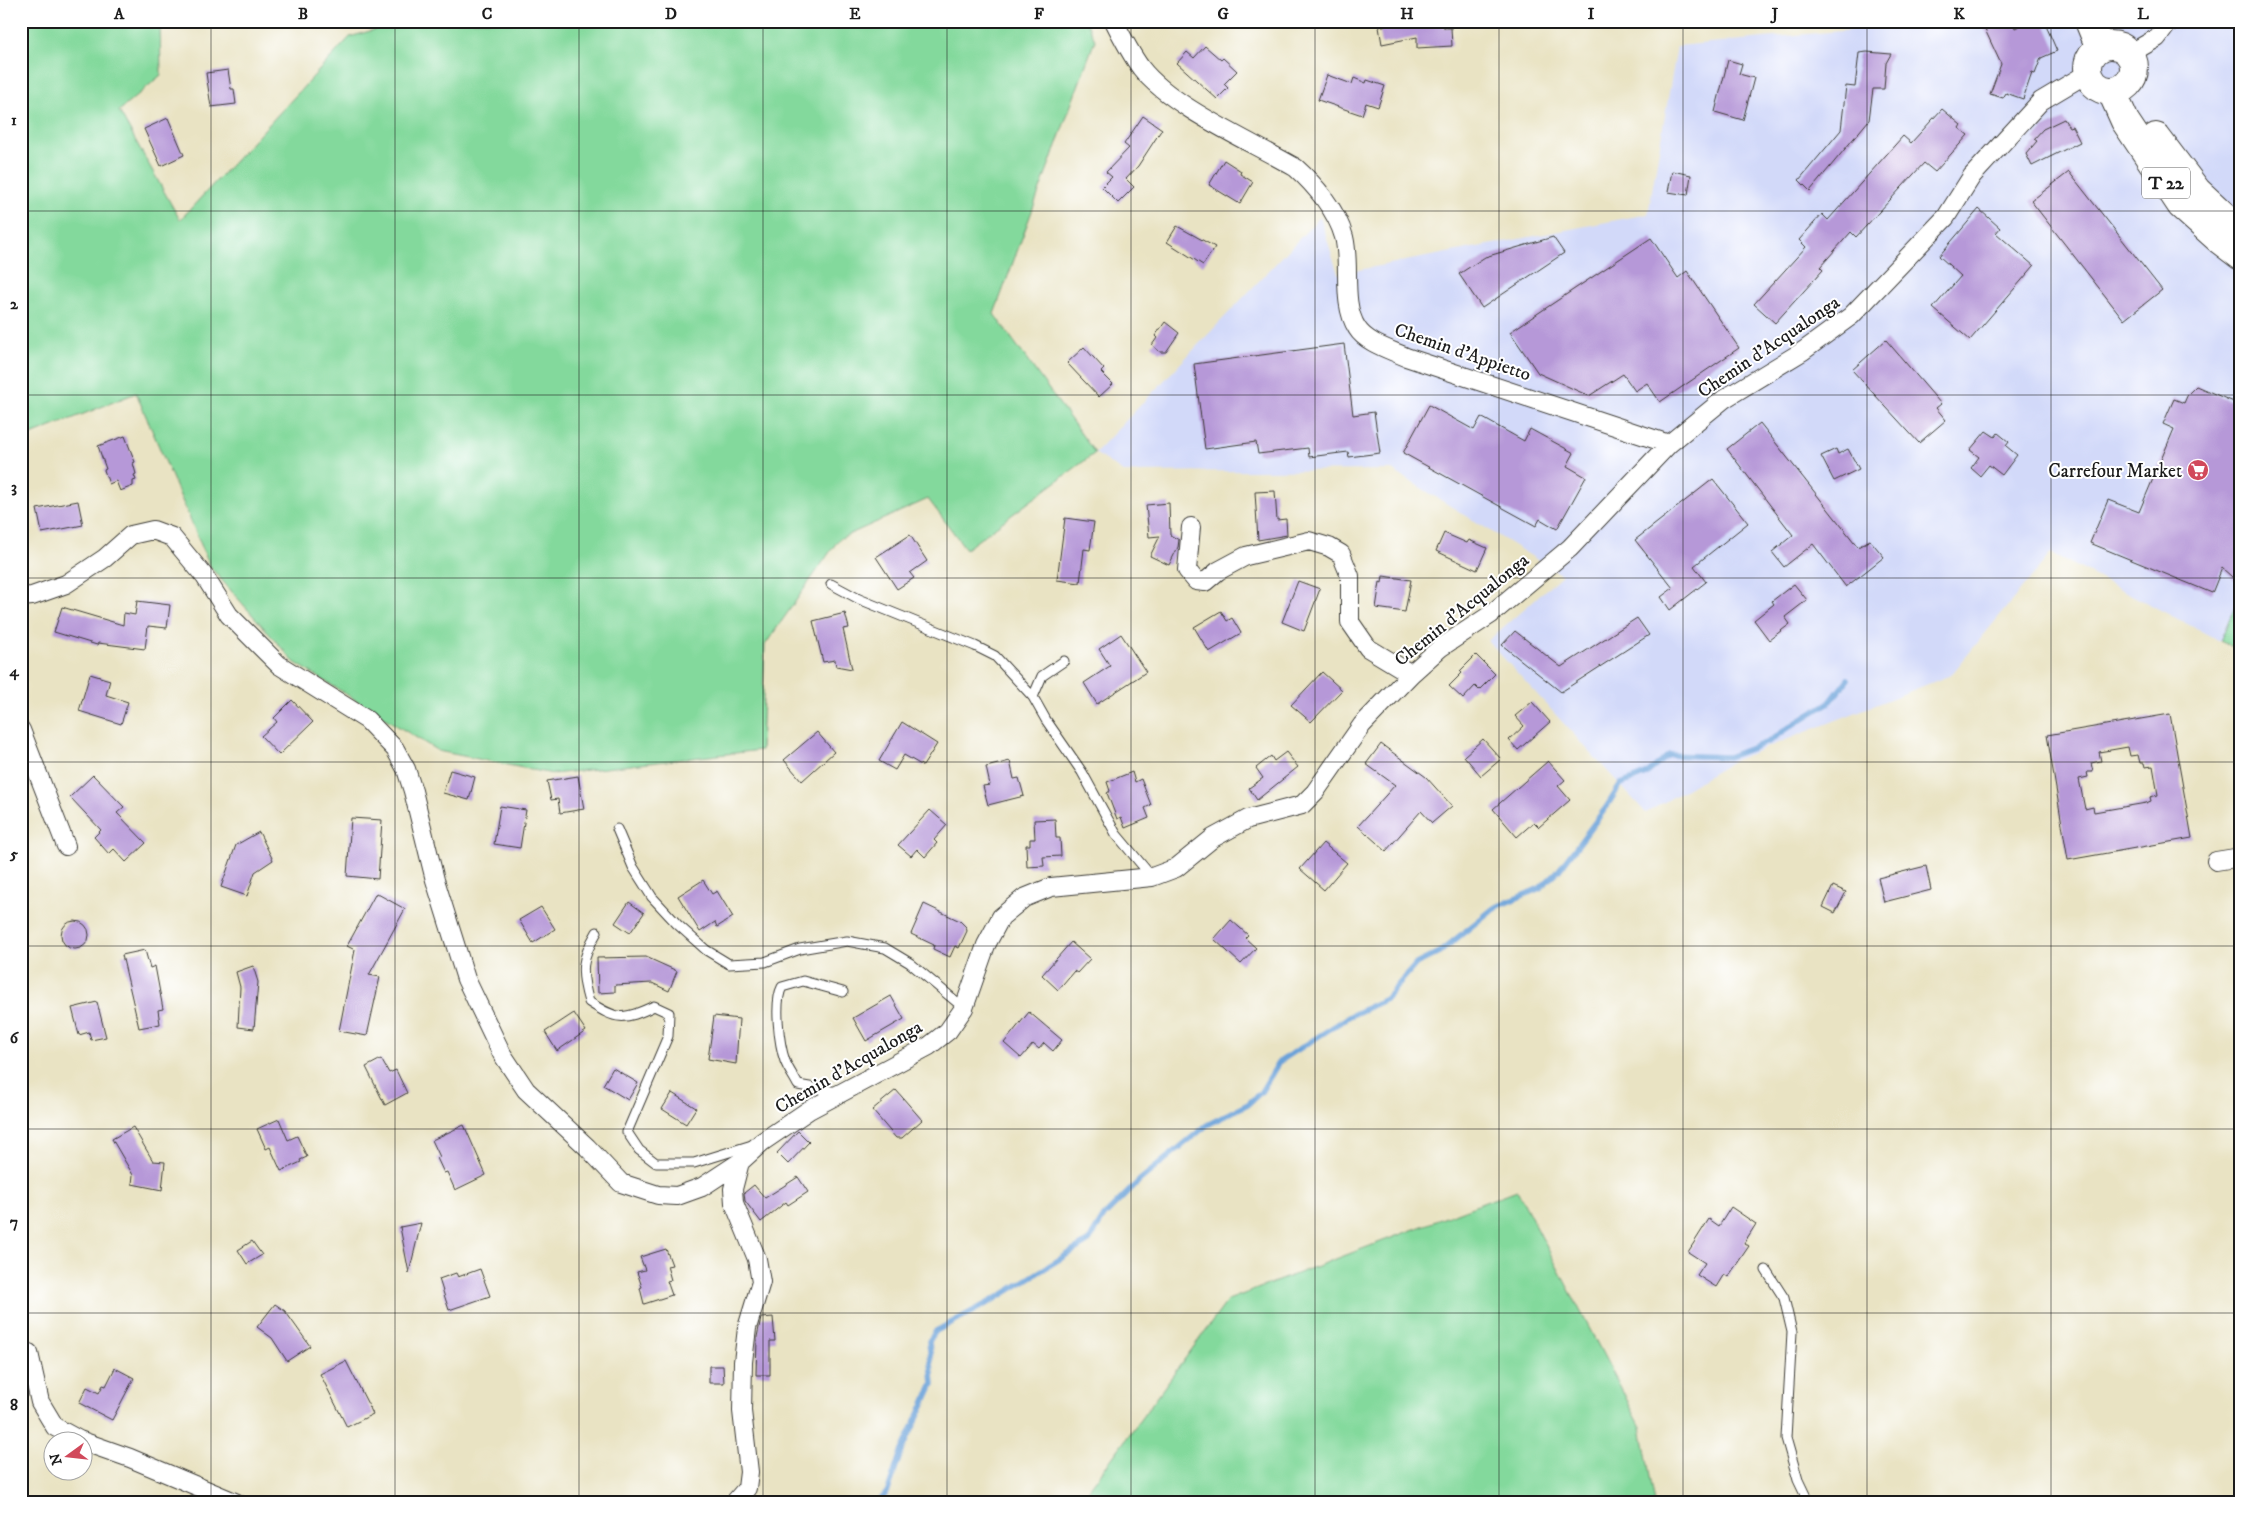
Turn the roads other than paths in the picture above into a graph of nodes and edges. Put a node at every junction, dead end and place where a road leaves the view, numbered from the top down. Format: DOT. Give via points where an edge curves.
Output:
graph roads {
  1 [pos="1114,21"];
  2 [pos="2088,21"];
  3 [pos="2170,21"];
  4 [pos="2100,48"];
  5 [pos="2129,54"];
  6 [pos="2088,73"];
  7 [pos="2120,88"];
  8 [pos="2241,232"];
  9 [pos="2241,256"];
  10 [pos="1669,444"];
  11 [pos="1191,527"];
  12 [pos="831,584"];
  13 [pos="21,598"];
  14 [pos="1064,661"];
  15 [pos="1411,674"];
  16 [pos="1033,697"];
  17 [pos="21,730"];
  18 [pos="617,829"];
  19 [pos="66,846"];
  20 [pos="2241,857"];
  21 [pos="2216,861"];
  22 [pos="1152,877"];
  23 [pos="597,932"];
  24 [pos="843,992"];
  25 [pos="964,1008"];
  26 [pos="842,1093"];
  27 [pos="762,1142"];
  28 [pos="740,1162"];
  29 [pos="1766,1270"];
  30 [pos="29,1353"];
  31 [pos="237,1503"];
  32 [pos="734,1503"];
  33 [pos="1808,1503"];
  1 -- 10 [label="street, Chemin d'Appietto" via="1142,69 1170,94 1306,177 1327,204 1344,237 1351,313 1357,329 1363,334 1406,357"];
  2 -- 4 [label="main road"];
  3 -- 5 [label="street" via="2157,38"];
  4 -- 5 [label="main road" via="2119,46"];
  4 -- 6 [label="main road" via="2090,58"];
  5 -- 7 [label="main road" via="2134,69"];
  6 -- 7 [label="main road" via="2094,85 2106,91"];
  6 -- 10 [label="street, Chemin d'Acqualonga" via="2041,101 1972,176 1946,217 1851,316 1803,351 1724,399"];
  7 -- 8 [label="main road, T 22" via="2198,191"];
  7 -- 9 [label="main road, T 22" via="2125,121 2181,205"];
  10 -- 15 [label="street, Chemin d'Acqualonga" via="1570,548 1490,615 1440,648"];
  11 -- 15 [label="street" via="1188,570 1196,581 1204,582 1246,556 1309,542 1341,554 1350,576 1350,622 1368,648"];
  12 -- 16 [label="lane" via="995,656"];
  13 -- 28 [label="street, Chemin d'Acqualonga" via="66,584 105,558 131,535 153,530 172,537 205,577 230,615 279,664 367,720 395,749 413,791 435,880 466,980 502,1054 526,1090 621,1184 658,1195 677,1196 702,1187"];
  14 -- 16 [label="lane" via="1042,676"];
  15 -- 22 [label="street, Chemin d'Acqualonga" via="1362,725 1315,792 1302,805 1248,819 1214,838 1176,868"];
  16 -- 22 [label="lane" via="1082,772 1116,834"];
  17 -- 19 [label="street"];
  18 -- 25 [label="lane" via="633,867 652,897 706,950 730,964 765,962 800,949 847,941 886,948 910,963"];
  20 -- 21 [label="street"];
  22 -- 25 [label="street, Chemin d'Acqualonga" via="1051,887 1024,898 1001,917 986,945"];
  23 -- 27 [label="lane" via="586,950 582,978 589,1002 610,1016 632,1017 654,1006 669,1013 668,1036 627,1132 639,1150 656,1162 694,1163"];
  24 -- 26 [label="lane" via="802,981 782,987 778,994 785,1061 798,1085"];
  25 -- 26 [label="street, Chemin d'Acqualonga" via="948,1031 929,1046"];
  26 -- 27 [label="street, Chemin d'Acqualonga" via="809,1110"];
  27 -- 28 [label="street, Chemin d'Acqualonga"];
  28 -- 32 [label="street" via="733,1189 734,1203 757,1259 761,1282 747,1328 743,1362 742,1411 749,1472 747,1488"];
  29 -- 33 [label="lane" via="1784,1298 1792,1332 1786,1438"];
  30 -- 31 [label="street" via="40,1402 55,1427 79,1440"];
}
